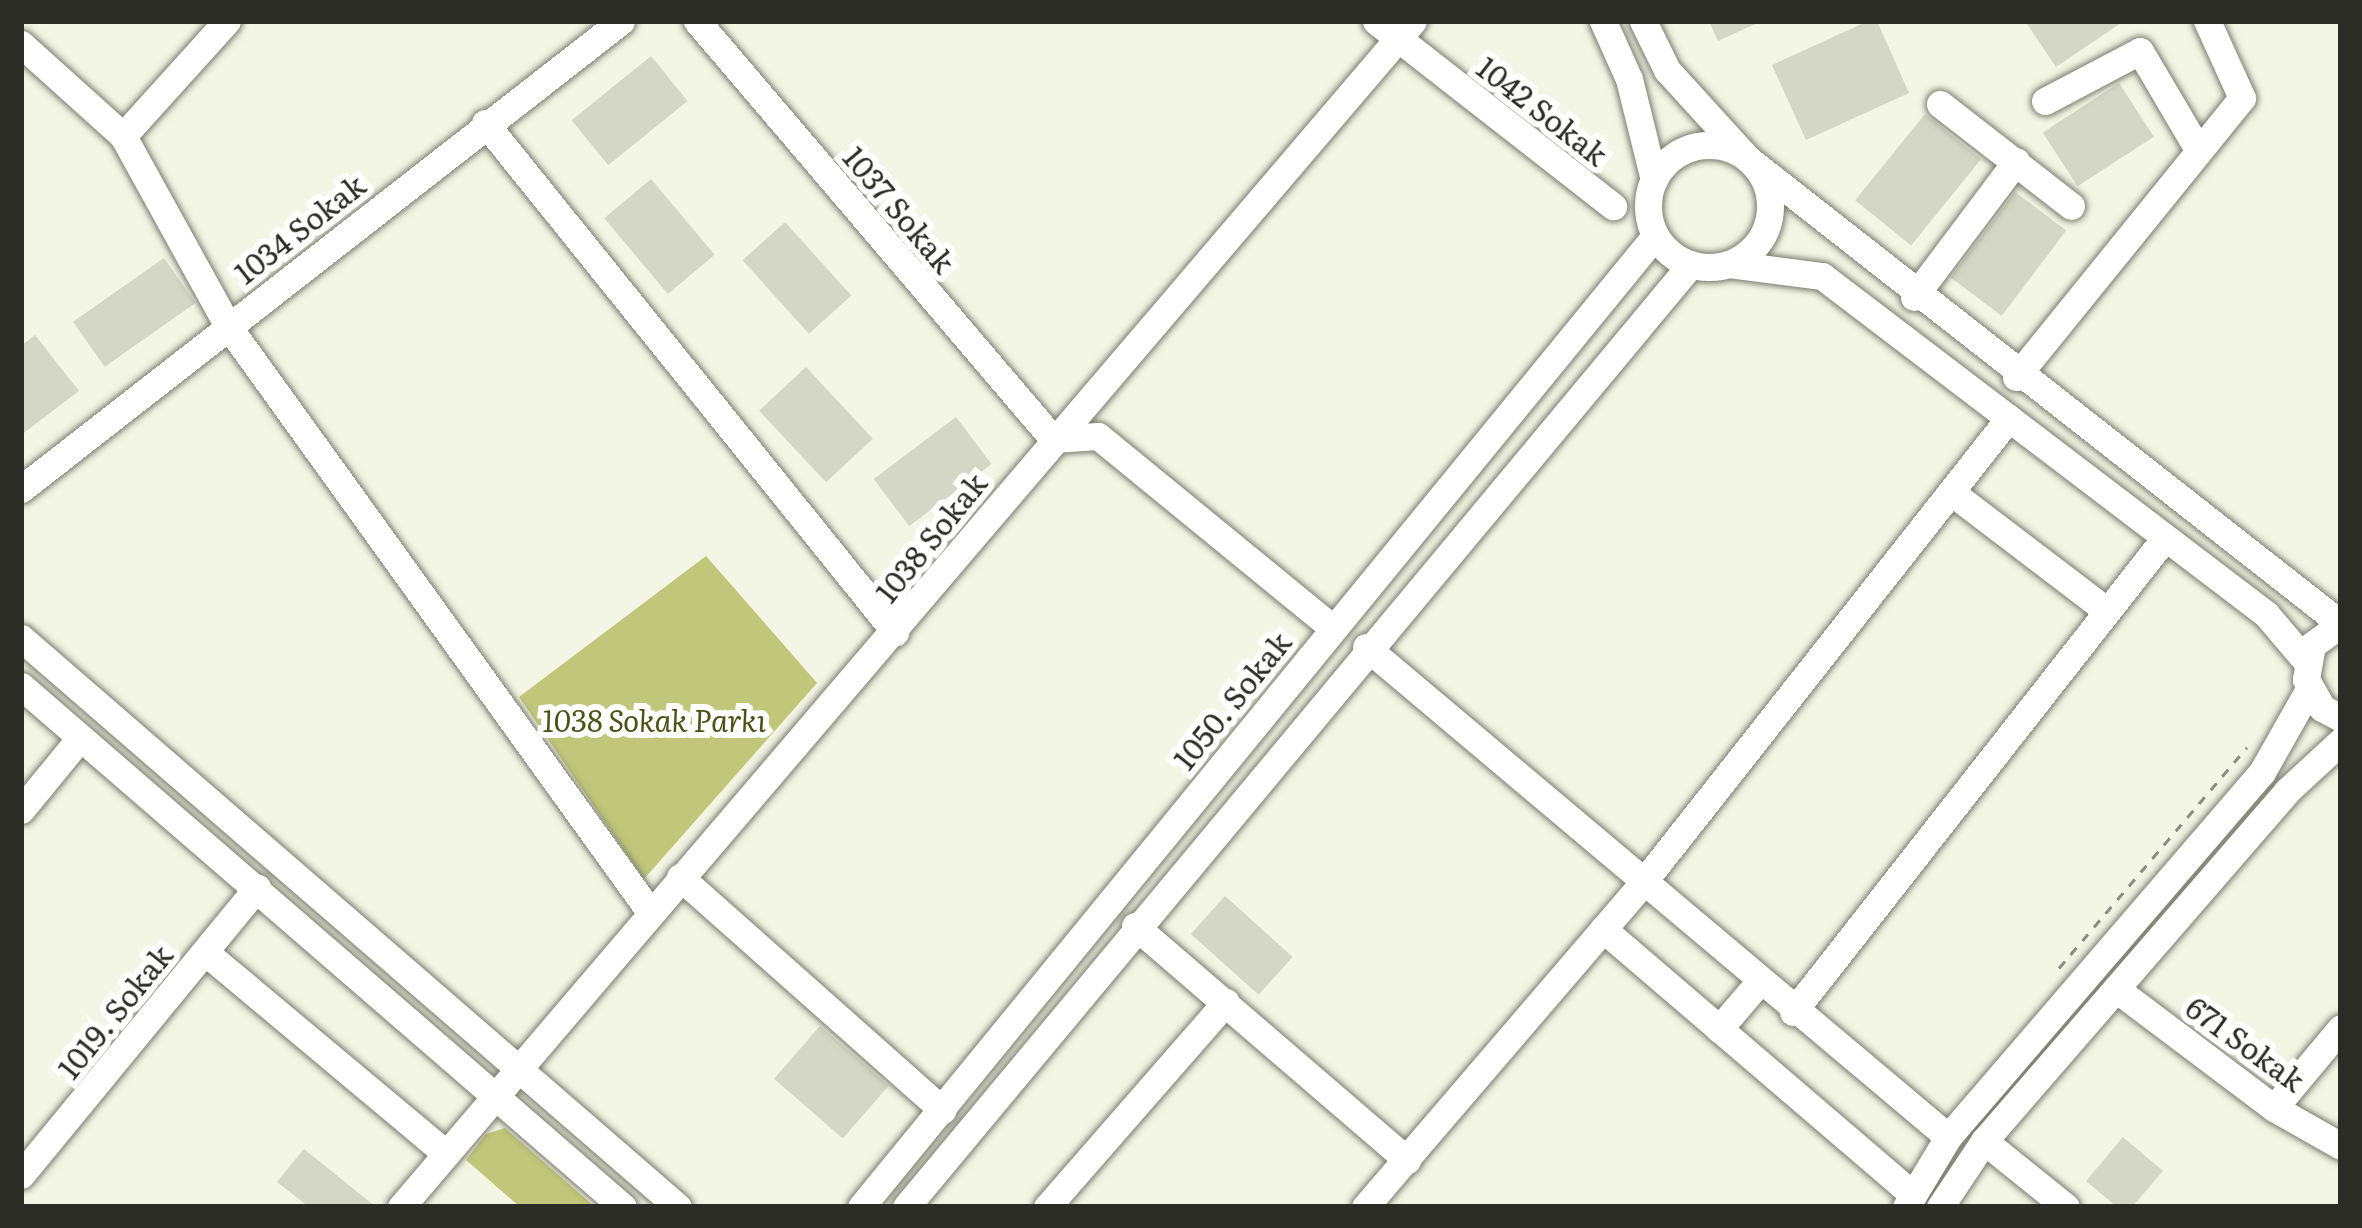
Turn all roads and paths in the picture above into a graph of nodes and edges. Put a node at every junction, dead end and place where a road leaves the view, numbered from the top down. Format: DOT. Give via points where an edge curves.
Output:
graph roads {
  1 [pos="227,21"];
  2 [pos="621,21"];
  3 [pos="697,21"];
  4 [pos="1603,21"];
  5 [pos="1643,21"];
  6 [pos="2207,21"];
  7 [pos="1394,26"];
  8 [pos="21,44"];
  9 [pos="2044,101"];
  10 [pos="1940,104"];
  11 [pos="484,123"];
  12 [pos="123,136"];
  13 [pos="2199,151"];
  14 [pos="1748,159"];
  15 [pos="2016,161"];
  16 [pos="1654,180"];
  17 [pos="1613,206"];
  18 [pos="2071,206"];
  19 [pos="1655,236"];
  20 [pos="1691,264"];
  21 [pos="1729,264"];
  22 [pos="1914,297"];
  23 [pos="228,326"];
  24 [pos="2016,377"];
  25 [pos="2009,418"];
  26 [pos="1053,439"];
  27 [pos="21,489"];
  28 [pos="1951,492"];
  29 [pos="2164,538"];
  30 [pos="2108,611"];
  31 [pos="2341,624"];
  32 [pos="1331,627"];
  33 [pos="895,632"];
  34 [pos="21,638"];
  35 [pos="1366,647"];
  36 [pos="2308,675"];
  37 [pos="21,686"];
  38 [pos="2341,718"];
  39 [pos="80,738"];
  40 [pos="2341,741"];
  41 [pos="2248,746"];
  42 [pos="21,810"];
  43 [pos="680,878"];
  44 [pos="1645,880"];
  45 [pos="257,888"];
  46 [pos="650,912"];
  47 [pos="1136,926"];
  48 [pos="1603,929"];
  49 [pos="205,952"];
  50 [pos="2050,978"];
  51 [pos="1759,982"];
  52 [pos="2116,988"];
  53 [pos="1226,1002"];
  54 [pos="1793,1012"];
  55 [pos="2341,1028"];
  56 [pos="1719,1029"];
  57 [pos="516,1065"];
  58 [pos="494,1093"];
  59 [pos="2274,1108"];
  60 [pos="942,1110"];
  61 [pos="1948,1138"];
  62 [pos="1984,1141"];
  63 [pos="2341,1146"];
  64 [pos="445,1153"];
  65 [pos="1407,1160"];
  66 [pos="24,1164"];
  67 [pos="1910,1201"];
  68 [pos="401,1207"];
  69 [pos="623,1207"];
  70 [pos="678,1207"];
  71 [pos="861,1207"];
  72 [pos="906,1207"];
  73 [pos="1048,1207"];
  74 [pos="1365,1207"];
  75 [pos="1940,1207"];
  76 [pos="2066,1207"];
  1 -- 12 [label="street"];
  2 -- 11 [label="street, 1034 Sokak"];
  3 -- 26 [label="street, 1037 Sokak"];
  4 -- 16 [label="street" via="1629,79"];
  5 -- 14 [label="street" via="1666,70"];
  6 -- 13 [label="street" via="2242,98"];
  7 -- 17 [label="street, 1042 Sokak"];
  7 -- 26 [label="street, 1038 Sokak"];
  8 -- 12 [label="street"];
  9 -- 13 [label="street" via="2140,51"];
  10 -- 15 [label="street"];
  11 -- 23 [label="street, 1034 Sokak"];
  11 -- 33 [label="street"];
  12 -- 23 [label="street"];
  13 -- 24 [label="street"];
  14 -- 16 [label="street" via="1703,144 1669,160"];
  14 -- 21 [label="street" via="1766,182 1768,220 1747,254"];
  14 -- 22 [label="street"];
  15 -- 18 [label="street"];
  15 -- 22 [label="street"];
  16 -- 19 [label="street" via="1648,216"];
  19 -- 20 [label="street"];
  19 -- 32 [label="street, 1050. Sokak"];
  20 -- 21 [label="street"];
  20 -- 35 [label="street"];
  21 -- 25 [label="street" via="1822,276"];
  22 -- 24 [label="street"];
  23 -- 27 [label="street, 1034 Sokak"];
  23 -- 46 [label="street"];
  24 -- 31 [label="street"];
  25 -- 28 [label="street"];
  25 -- 29 [label="street"];
  26 -- 32 [label="street" via="1098,436"];
  26 -- 33 [label="street, 1038 Sokak"];
  28 -- 30 [label="street"];
  28 -- 44 [label="street"];
  29 -- 30 [label="street"];
  29 -- 36 [label="street" via="2266,614"];
  30 -- 54 [label="street"];
  31 -- 36 [label="street" via="2322,634"];
  32 -- 60 [label="street, 1050. Sokak"];
  33 -- 43 [label="street, 1038 Sokak"];
  34 -- 57 [label="street"];
  35 -- 44 [label="street"];
  35 -- 47 [label="street"];
  36 -- 38 [label="street"];
  36 -- 61 [label="street" via="2262,772"];
  37 -- 39 [label="street"];
  39 -- 42 [label="street"];
  39 -- 45 [label="street"];
  40 -- 52 [label="street" via="2287,791"];
  41 -- 50 [label="path"];
  43 -- 46 [label="street, 1038 Sokak"];
  43 -- 60 [label="street"];
  44 -- 48 [label="street"];
  44 -- 51 [label="street"];
  45 -- 49 [label="street, 1019. Sokak"];
  45 -- 58 [label="street"];
  46 -- 57 [label="street, 1038 Sokak"];
  47 -- 53 [label="street"];
  47 -- 72 [label="street"];
  48 -- 56 [label="street"];
  48 -- 65 [label="street"];
  49 -- 64 [label="street"];
  49 -- 66 [label="street, 1019. Sokak"];
  51 -- 54 [label="street"];
  51 -- 56 [label="street"];
  52 -- 59 [label="street, 671 Sokak"];
  52 -- 62 [label="street"];
  53 -- 65 [label="street"];
  53 -- 73 [label="street"];
  54 -- 61 [label="street"];
  55 -- 59 [label="street"];
  56 -- 67 [label="street"];
  57 -- 58 [label="street, 1038 Sokak"];
  57 -- 70 [label="street"];
  58 -- 64 [label="street, 1038 Sokak"];
  58 -- 69 [label="street"];
  59 -- 63 [label="street, 671 Sokak"];
  60 -- 71 [label="street, 1050. Sokak"];
  61 -- 67 [label="street"];
  62 -- 75 [label="street"];
  62 -- 76 [label="street"];
  64 -- 68 [label="street, 1038 Sokak"];
  65 -- 74 [label="street"];
}
